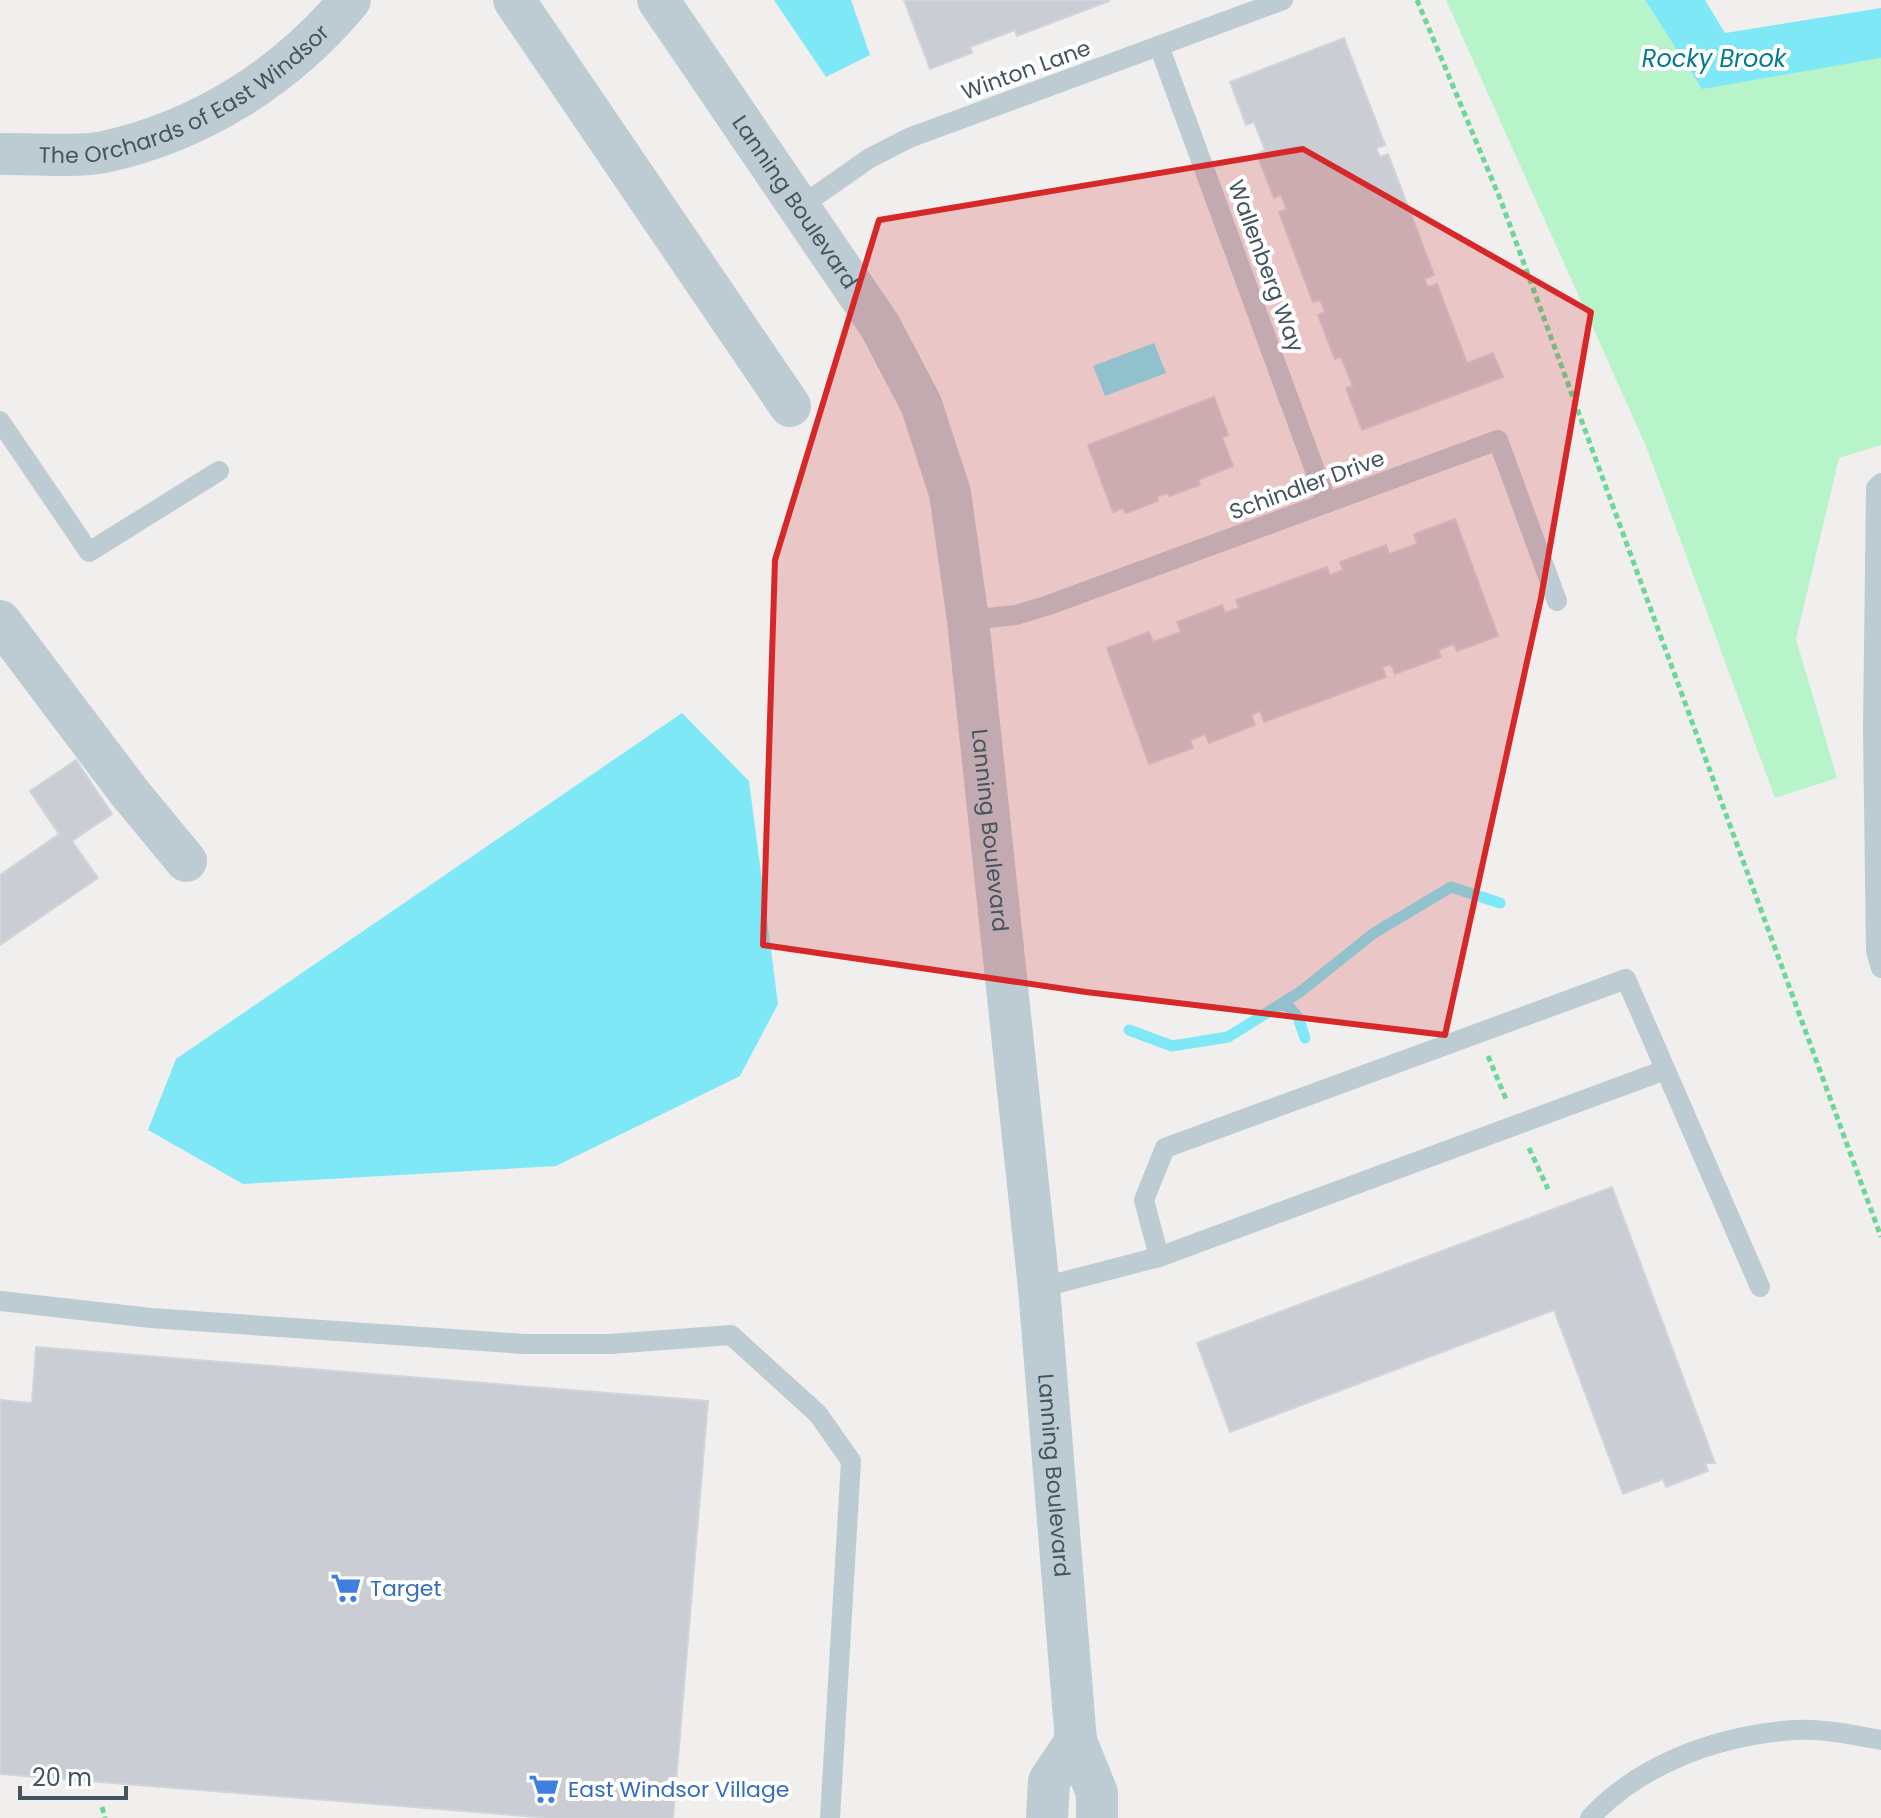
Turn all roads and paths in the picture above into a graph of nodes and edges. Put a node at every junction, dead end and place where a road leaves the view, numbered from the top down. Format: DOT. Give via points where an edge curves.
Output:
graph roads {
  1 [pos="350,0"];
  2 [pos="514,0"];
  3 [pos="658,0"];
  4 [pos="1417,0"];
  5 [pos="1270,2"];
  6 [pos="1159,46"];
  7 [pos="0,154"];
  8 [pos="798,208"];
  9 [pos="790,406"];
  10 [pos="0,421"];
  11 [pos="219,471"];
  12 [pos="1881,483"];
  13 [pos="1327,503"];
  14 [pos="1557,601"];
  15 [pos="968,620"];
  16 [pos="0,621"];
  17 [pos="186,861"];
  18 [pos="1881,968"];
  19 [pos="1665,1070"];
  20 [pos="1881,1237"];
  21 [pos="1159,1257"];
  22 [pos="1760,1287"];
  23 [pos="1039,1288"];
  24 [pos="0,1301"];
  25 [pos="1881,1740"];
  26 [pos="1076,1741"];
  27 [pos="102,1807"];
  28 [pos="105,1818"];
  29 [pos="830,1818"];
  30 [pos="1047,1818"];
  31 [pos="1097,1818"];
  32 [pos="1590,1818"];
  1 -- 7 [label="street, The Orchards of East Windsor" via="266,81 211,115 101,152"];
  2 -- 9 [label="street"];
  3 -- 8 [label="street, Lanning Boulevard"];
  4 -- 20 [label="path" via="1501,201"];
  5 -- 6 [label="lane, Winton Lane"];
  6 -- 8 [label="lane, Winton Lane" via="909,138"];
  6 -- 13 [label="lane, Wallenberg Way"];
  8 -- 15 [label="street, Lanning Boulevard" via="880,326 921,404 950,493"];
  10 -- 11 [label="lane" via="89,552"];
  12 -- 18 [label="lane" via="1876,488 1873,728 1876,951"];
  13 -- 14 [label="lane, Schindler Drive" via="1498,440"];
  13 -- 15 [label="lane, Schindler Drive" via="1046,606"];
  15 -- 23 [label="street, Lanning Boulevard"];
  16 -- 17 [label="street"];
  19 -- 21 [label="lane"];
  19 -- 21 [label="lane" via="1626,979 1165,1148 1144,1200"];
  19 -- 22 [label="lane"];
  21 -- 23 [label="lane"];
  23 -- 26 [label="street, Lanning Boulevard"];
  24 -- 29 [label="lane" via="151,1318 524,1344 731,1335 818,1414 851,1461"];
  25 -- 32 [label="lane" via="1785,1730 1728,1740 1687,1753 1640,1778"];
  26 -- 30 [label="street" via="1049,1781"];
  26 -- 31 [label="street, Lanning Boulevard" via="1097,1793"];
  27 -- 28 [label="path"];
}
